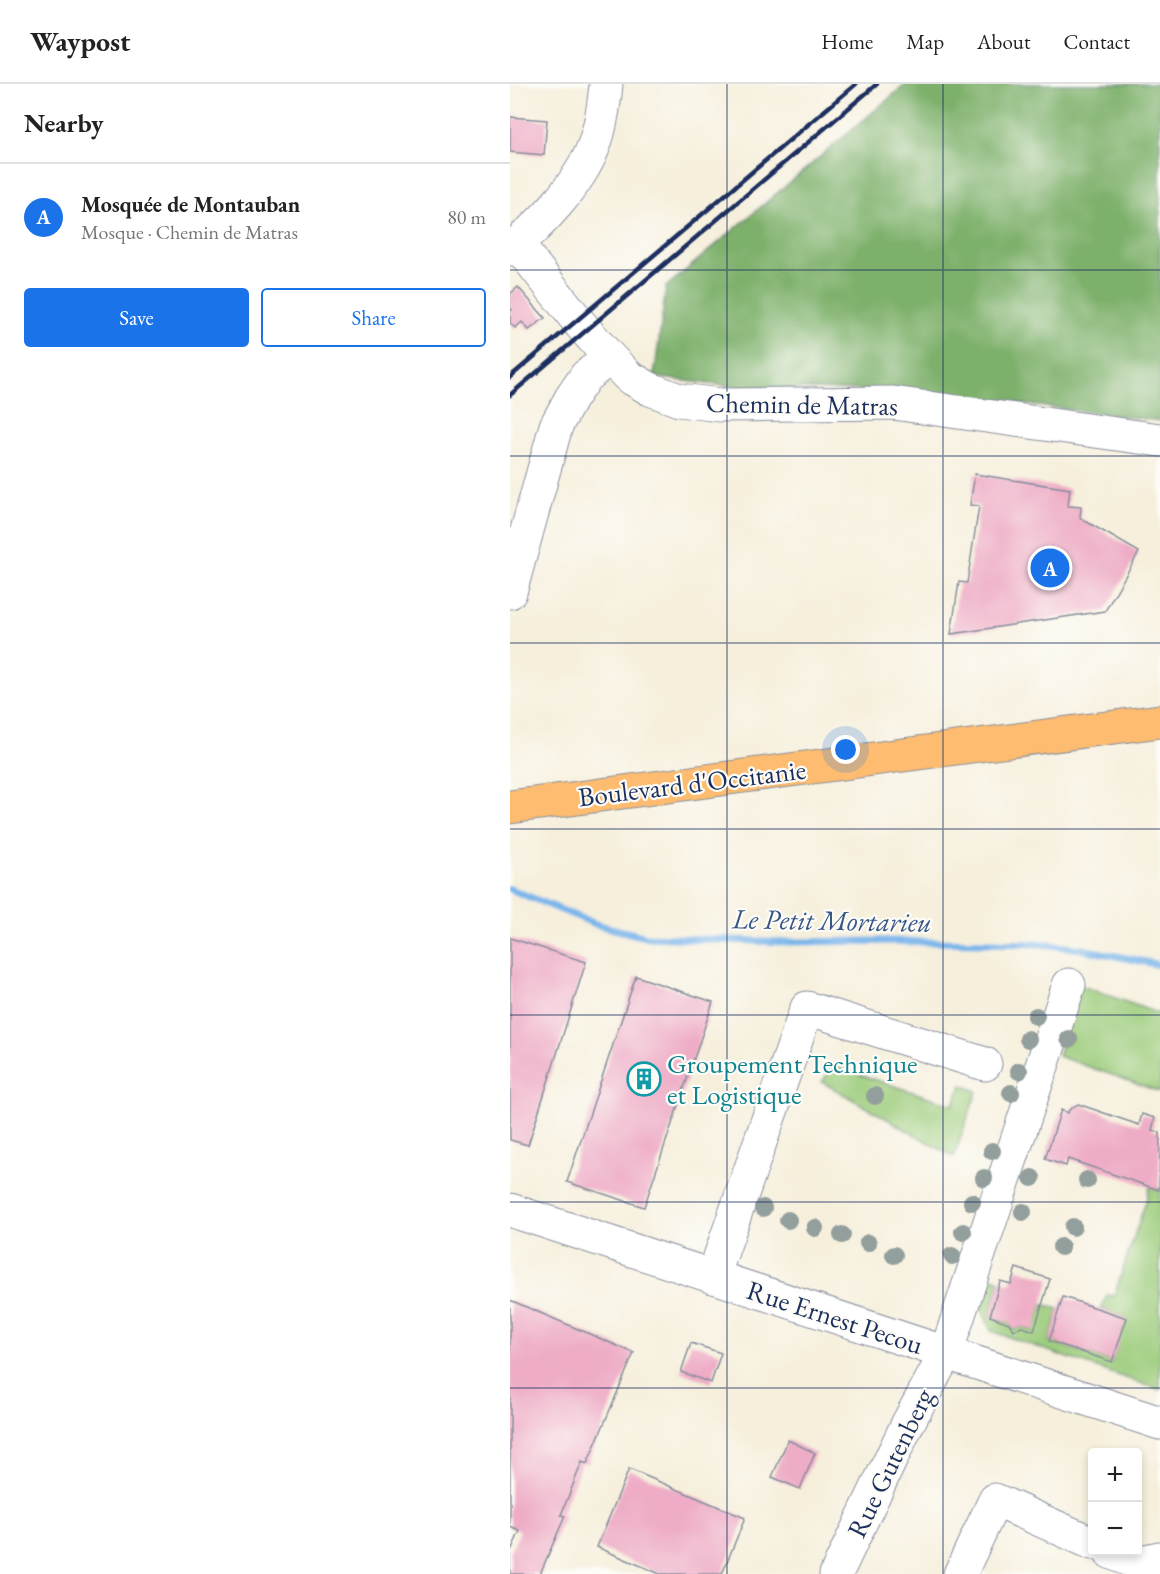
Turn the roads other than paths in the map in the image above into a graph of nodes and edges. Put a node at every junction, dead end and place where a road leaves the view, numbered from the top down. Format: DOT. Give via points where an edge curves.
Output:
graph roads {
  1 [pos="606,84"];
  2 [pos="513,247"];
  3 [pos="610,358"];
  4 [pos="1160,440"];
  5 [pos="510,592"];
  6 [pos="1160,721"];
  7 [pos="510,807"];
  8 [pos="1069,985"];
  9 [pos="985,1064"];
  10 [pos="510,1210"];
  11 [pos="713,1277"];
  12 [pos="946,1353"];
  13 [pos="1160,1423"];
  14 [pos="1088,1542"];
  15 [pos="836,1574"];
  16 [pos="960,1574"];
  1 -- 2 [label="street" via="603,112 586,163 550,211"];
  2 -- 3 [label="street, Chemin de Matras"];
  3 -- 4 [label="street, Chemin de Matras" via="628,377 679,400 720,405 893,403"];
  3 -- 5 [label="street" via="586,376 556,426"];
  6 -- 7 [label="main road, Boulevard d'Occitanie"];
  8 -- 12 [label="street, Rue Gutenberg"];
  9 -- 11 [label="street" via="807,1008"];
  10 -- 11 [label="street, Rue Ernest Pecou"];
  11 -- 12 [label="street, Rue Ernest Pecou"];
  12 -- 13 [label="street, Rue Ernest Pecou"];
  12 -- 15 [label="street, Rue Gutenberg"];
  14 -- 16 [label="street" via="995,1500"];
}
